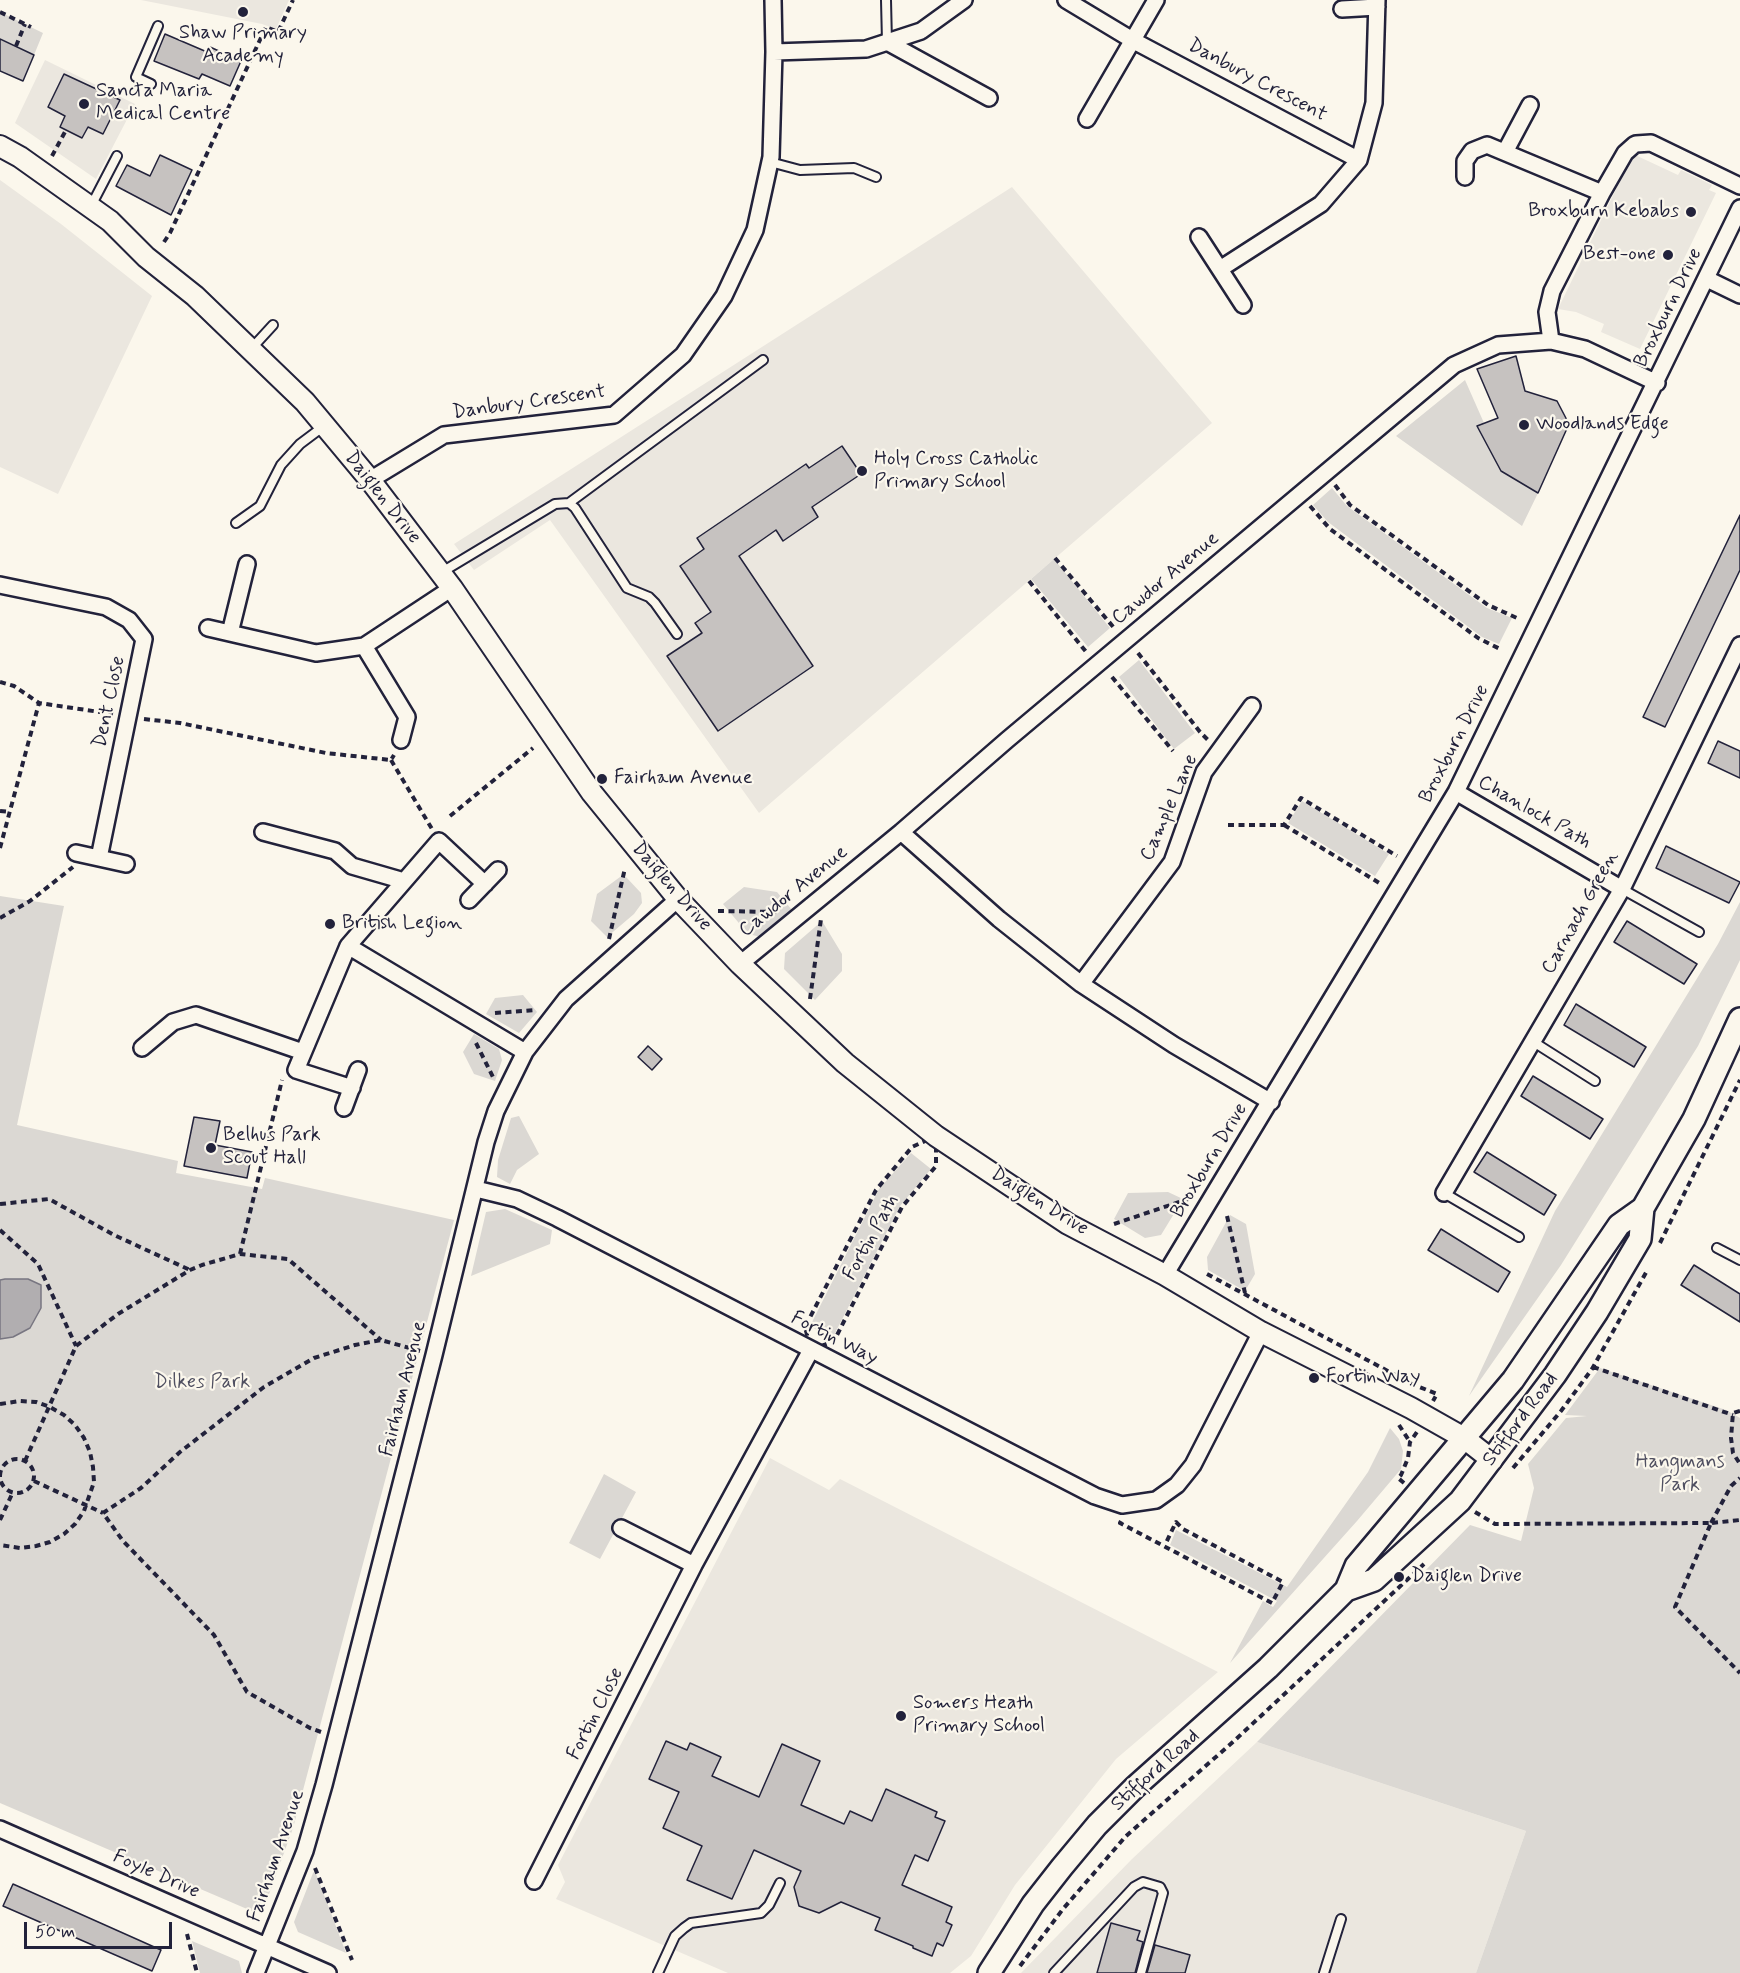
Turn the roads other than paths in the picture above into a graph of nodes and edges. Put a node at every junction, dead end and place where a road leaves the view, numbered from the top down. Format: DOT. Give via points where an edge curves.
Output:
graph roads {
  1 [pos="773,0"];
  2 [pos="886,0"];
  3 [pos="964,0"];
  4 [pos="1066,0"];
  5 [pos="1156,0"];
  6 [pos="1377,3"];
  7 [pos="1342,9"];
  8 [pos="158,26"];
  9 [pos="1134,40"];
  10 [pos="887,42"];
  11 [pos="774,52"];
  12 [pos="151,84"];
  13 [pos="989,98"];
  14 [pos="1530,105"];
  15 [pos="1087,119"];
  16 [pos="0,146"];
  17 [pos="1506,152"];
  18 [pos="117,156"];
  19 [pos="1359,160"];
  20 [pos="770,162"];
  21 [pos="876,177"];
  22 [pos="1465,177"];
  23 [pos="1740,186"];
  24 [pos="1602,193"];
  25 [pos="90,207"];
  26 [pos="1740,208"];
  27 [pos="1199,237"];
  28 [pos="1220,270"];
  29 [pos="1707,279"];
  30 [pos="1740,295"];
  31 [pos="1243,305"];
  32 [pos="273,325"];
  33 [pos="1551,341"];
  34 [pos="250,350"];
  35 [pos="763,360"];
  36 [pos="1657,383"];
  37 [pos="324,425"];
  38 [pos="370,480"];
  39 [pos="569,503"];
  40 [pos="236,523"];
  41 [pos="247,564"];
  42 [pos="446,580"];
  43 [pos="0,585"];
  44 [pos="208,628"];
  45 [pos="230,633"];
  46 [pos="677,634"];
  47 [pos="1740,645"];
  48 [pos="364,646"];
  49 [pos="1252,706"];
  50 [pos="401,740"];
  51 [pos="1456,792"];
  52 [pos="263,832"];
  53 [pos="901,832"];
  54 [pos="126,864"];
  55 [pos="498,870"];
  56 [pos="404,881"];
  57 [pos="485,884"];
  58 [pos="1622,889"];
  59 [pos="678,898"];
  60 [pos="469,900"];
  61 [pos="1700,932"];
  62 [pos="348,946"];
  63 [pos="740,964"];
  64 [pos="1081,984"];
  65 [pos="1740,1019"];
  66 [pos="1532,1041"];
  67 [pos="142,1048"];
  68 [pos="297,1049"];
  69 [pos="525,1052"];
  70 [pos="358,1070"];
  71 [pos="1595,1081"];
  72 [pos="351,1088"];
  73 [pos="1270,1102"];
  74 [pos="344,1108"];
  75 [pos="476,1188"];
  76 [pos="1444,1193"];
  77 [pos="1643,1208"];
  78 [pos="1519,1237"];
  79 [pos="1717,1248"];
  80 [pos="1740,1260"];
  81 [pos="1165,1275"];
  82 [pos="1261,1332"];
  83 [pos="811,1350"];
  84 [pos="1464,1438"];
  85 [pos="1492,1460"];
  86 [pos="621,1528"];
  87 [pos="694,1565"];
  88 [pos="1346,1590"];
  89 [pos="0,1830"];
  90 [pos="534,1881"];
  91 [pos="780,1883"];
  92 [pos="1341,1919"];
  93 [pos="267,1947"];
  94 [pos="256,1973"];
  95 [pos="328,1973"];
  96 [pos="658,1973"];
  97 [pos="989,1973"];
  98 [pos="1054,1973"];
  99 [pos="1141,1973"];
  100 [pos="1324,1973"];
  1 -- 11 [label="street, Danbury Crescent"];
  2 -- 10 [label="lane"];
  3 -- 10 [label="street" via="921,31"];
  4 -- 9 [label="street, Danbury Crescent"];
  5 -- 9 [label="street"];
  6 -- 7 [label="street"];
  6 -- 19 [label="street" via="1374,103"];
  8 -- 12 [label="lane" via="136,77"];
  9 -- 15 [label="street"];
  9 -- 19 [label="street, Danbury Crescent"];
  10 -- 11 [label="street" via="867,49"];
  10 -- 13 [label="street"];
  11 -- 20 [label="street, Danbury Crescent"];
  14 -- 17 [label="street"];
  16 -- 25 [label="street, Daiglen Drive"];
  17 -- 22 [label="street" via="1486,145 1472,151 1465,161"];
  17 -- 24 [label="street"];
  18 -- 25 [label="lane"];
  19 -- 28 [label="street" via="1321,204"];
  20 -- 21 [label="lane" via="800,170 854,168"];
  20 -- 38 [label="street, Danbury Crescent" via="755,230 724,296 683,356 615,415 444,435"];
  23 -- 24 [label="street" via="1651,143 1636,144 1625,153"];
  24 -- 33 [label="street" via="1552,291 1547,312"];
  25 -- 34 [label="street, Daiglen Drive" via="195,296"];
  26 -- 29 [label="street, Broxburn Drive"];
  27 -- 28 [label="street"];
  28 -- 31 [label="street"];
  29 -- 30 [label="street"];
  29 -- 36 [label="street, Broxburn Drive"];
  32 -- 34 [label="lane"];
  33 -- 36 [label="street, Cawdor Avenue" via="1585,349"];
  33 -- 53 [label="street, Cawdor Avenue" via="1498,345 1454,365"];
  34 -- 37 [label="street, Daiglen Drive"];
  35 -- 39 [label="lane"];
  36 -- 51 [label="street, Broxburn Drive"];
  37 -- 38 [label="street, Daiglen Drive"];
  37 -- 40 [label="lane" via="281,465 260,506"];
  38 -- 42 [label="street, Daiglen Drive"];
  39 -- 42 [label="lane" via="555,504"];
  39 -- 46 [label="lane" via="627,588 649,597"];
  41 -- 45 [label="street"];
  42 -- 48 [label="street"];
  42 -- 59 [label="street, Daiglen Drive" via="592,793"];
  43 -- 54 [label="street, Dent Close" via="106,607 129,620 144,639 128,717 87,856"];
  44 -- 45 [label="street"];
  45 -- 48 [label="street" via="316,653"];
  47 -- 58 [label="street, Carnach Green"];
  48 -- 50 [label="street" via="407,717"];
  49 -- 64 [label="street, Cample Lane" via="1204,772 1172,862"];
  51 -- 58 [label="street, Chanlock Path"];
  51 -- 73 [label="street, Broxburn Drive"];
  52 -- 56 [label="street" via="335,851 352,866"];
  53 -- 63 [label="street, Cawdor Avenue"];
  53 -- 64 [label="street" via="999,919"];
  55 -- 57 [label="street"];
  56 -- 57 [label="street" via="439,841"];
  56 -- 62 [label="street"];
  57 -- 60 [label="street"];
  58 -- 61 [label="lane"];
  58 -- 66 [label="street, Carnach Green"];
  59 -- 63 [label="street, Daiglen Drive"];
  59 -- 69 [label="street, Fairham Avenue" via="566,999"];
  62 -- 68 [label="street"];
  62 -- 69 [label="street"];
  63 -- 81 [label="street, Daiglen Drive" via="845,1063 936,1136 1068,1224"];
  64 -- 73 [label="street" via="1174,1046"];
  65 -- 77 [label="main road, Stifford Road" via="1694,1119"];
  66 -- 71 [label="lane"];
  66 -- 76 [label="street, Carnach Green"];
  67 -- 68 [label="street" via="173,1022 196,1015"];
  68 -- 72 [label="street" via="296,1070"];
  69 -- 75 [label="street, Fairham Avenue" via="496,1111"];
  70 -- 72 [label="street"];
  72 -- 74 [label="street"];
  73 -- 81 [label="street, Broxburn Drive"];
  75 -- 83 [label="street, Fortin Way" via="517,1199 557,1218"];
  75 -- 93 [label="street, Fairham Avenue" via="337,1736 305,1851"];
  76 -- 78 [label="lane"];
  77 -- 84 [label="main road, Stifford Road" via="1619,1225 1513,1380"];
  77 -- 85 [label="main road, Stifford Road" via="1640,1239 1597,1312"];
  79 -- 80 [label="lane"];
  81 -- 82 [label="street, Daiglen Drive"];
  82 -- 83 [label="street, Fortin Way" via="1193,1465 1177,1485 1156,1500 1122,1505 1095,1496"];
  82 -- 84 [label="street, Daiglen Drive"];
  83 -- 87 [label="street, Fortin Close"];
  84 -- 85 [label="street, Daiglen Drive"];
  84 -- 88 [label="main road, Stifford Road" via="1356,1566"];
  85 -- 88 [label="main road, Stifford Road" via="1460,1500 1398,1559 1374,1580"];
  86 -- 87 [label="street"];
  87 -- 90 [label="street, Fortin Close"];
  88 -- 97 [label="main road, Stifford Road" via="1268,1668 1135,1786 1097,1825 1034,1904"];
  89 -- 93 [label="street, Foyle Drive"];
  91 -- 96 [label="lane" via="761,1913 691,1923 684,1928 675,1936"];
  92 -- 100 [label="lane"];
  93 -- 94 [label="street, Fairham Avenue"];
  93 -- 95 [label="street, Foyle Drive"];
  98 -- 99 [label="lane" via="1143,1882 1160,1887 1163,1893"];
}
